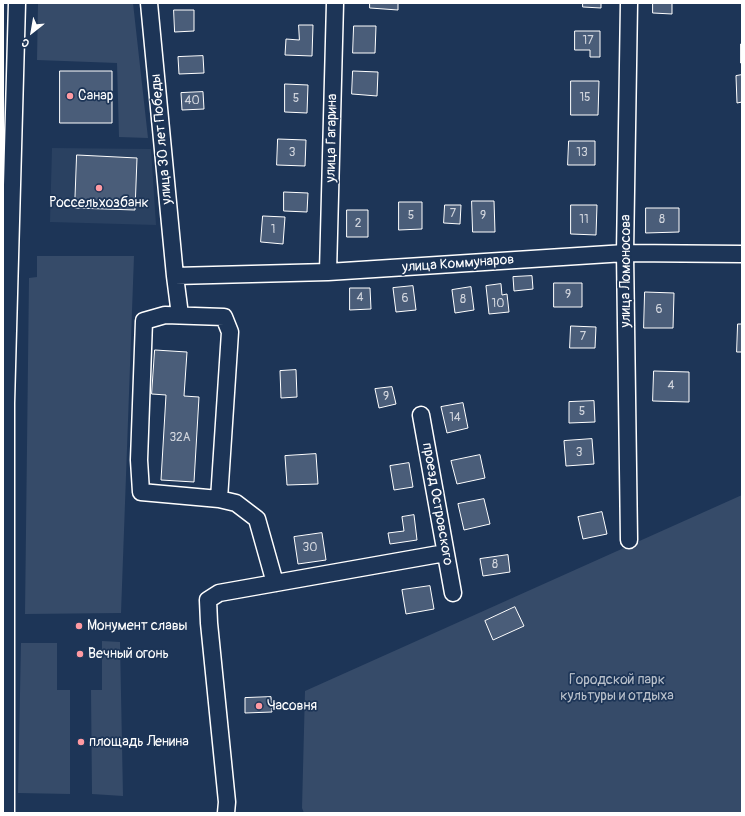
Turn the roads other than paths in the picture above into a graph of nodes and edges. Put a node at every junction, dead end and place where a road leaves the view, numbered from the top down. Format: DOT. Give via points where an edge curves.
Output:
graph roads {
  1 [pos="16,3"];
  2 [pos="148,3"];
  3 [pos="335,3"];
  4 [pos="629,3"];
  5 [pos="625,253"];
  6 [pos="742,254"];
  7 [pos="328,272"];
  8 [pos="175,276"];
  9 [pos="180,315"];
  10 [pos="5,403"];
  11 [pos="421,415"];
  12 [pos="5,482"];
  13 [pos="219,499"];
  14 [pos="629,540"];
  15 [pos="445,553"];
  16 [pos="275,583"];
  17 [pos="452,593"];
  18 [pos="5,678"];
  19 [pos="6,813"];
  20 [pos="226,813"];
  1 -- 10 [label="street"];
  2 -- 8 [label="street, улица 30 лет Победы"];
  3 -- 7 [label="street, улица Гагарина"];
  4 -- 5 [label="street, улица Ломоносова"];
  5 -- 6 [label="street, улица Коммунаров"];
  5 -- 7 [label="street, улица Коммунаров"];
  5 -- 14 [label="street, улица Ломоносова"];
  7 -- 8 [label="street, улица Коммунаров"];
  8 -- 9 [label="street, улица 30 лет Победы"];
  9 -- 13 [label="street" via="224,317 230,332"];
  9 -- 13 [label="street" via="165,315 144,321 139,460 141,492"];
  10 -- 12 [label="street"];
  11 -- 15 [label="street, проезд Островского"];
  12 -- 18 [label="street"];
  13 -- 16 [label="street" via="236,504 257,519"];
  15 -- 16 [label="street"];
  15 -- 17 [label="street, проезд Островского"];
  16 -- 20 [label="street" via="219,593 208,600"];
  18 -- 19 [label="street"];
}
